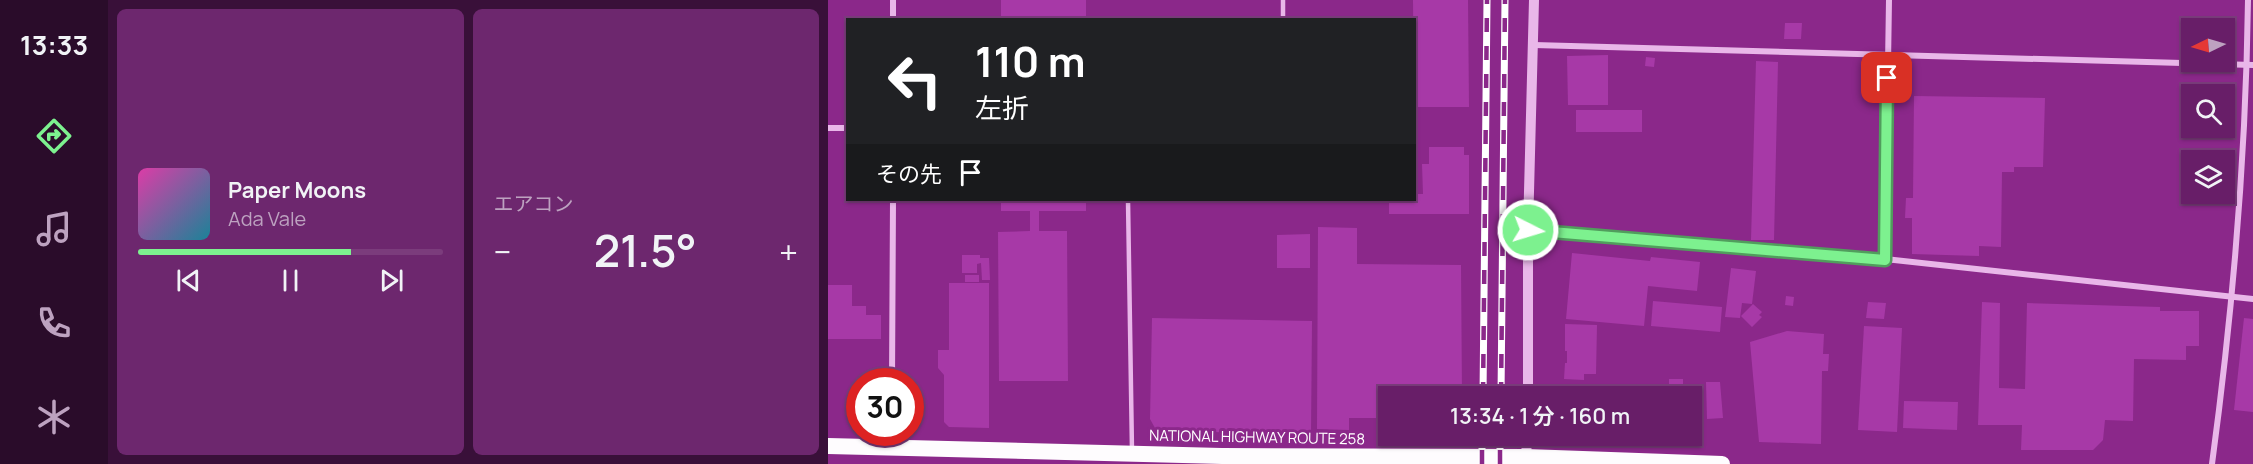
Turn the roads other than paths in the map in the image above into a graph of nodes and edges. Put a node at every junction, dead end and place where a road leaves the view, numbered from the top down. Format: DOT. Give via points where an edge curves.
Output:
graph roads {
  1 [pos="893,0"];
  2 [pos="1282,0"];
  3 [pos="1534,0"];
  4 [pos="1889,0"];
  5 [pos="2248,0"];
  6 [pos="893,18"];
  7 [pos="1283,18"];
  8 [pos="1534,45"];
  9 [pos="1888,55"];
  10 [pos="2250,64"];
  11 [pos="828,128"];
  12 [pos="846,128"];
  13 [pos="893,201"];
  14 [pos="1128,201"];
  15 [pos="1528,230"];
  16 [pos="1885,260"];
  17 [pos="2232,297"];
  18 [pos="2253,299"];
  19 [pos="891,368"];
  20 [pos="1528,386"];
  21 [pos="924,442"];
  22 [pos="846,444"];
  23 [pos="828,446"];
  24 [pos="1527,446"];
  25 [pos="1132,454"];
  26 [pos="1526,461"];
  27 [pos="1722,464"];
  28 [pos="2212,464"];
  1 -- 6 [label="street"];
  2 -- 7 [label="lane"];
  3 -- 8 [label="street"];
  4 -- 9 [label="street"];
  5 -- 10 [label="street"];
  8 -- 9 [label="street"];
  8 -- 15 [label="street"];
  9 -- 10 [label="street"];
  9 -- 16 [label="street"];
  10 -- 17 [label="street"];
  11 -- 12 [label="street"];
  13 -- 19 [label="street"];
  14 -- 25 [label="lane"];
  15 -- 16 [label="street"];
  15 -- 20 [label="street"];
  16 -- 17 [label="street"];
  17 -- 18 [label="street"];
  17 -- 28 [label="street"];
  21 -- 25 [label="highway, NATIONAL HIGHWAY ROUTE 258"];
  22 -- 23 [label="highway, NATIONAL HIGHWAY ROUTE 258"];
  24 -- 26 [label="street"];
  25 -- 26 [label="highway, NATIONAL HIGHWAY ROUTE 258"];
  26 -- 27 [label="highway, NATIONAL HIGHWAY ROUTE 258"];
}
